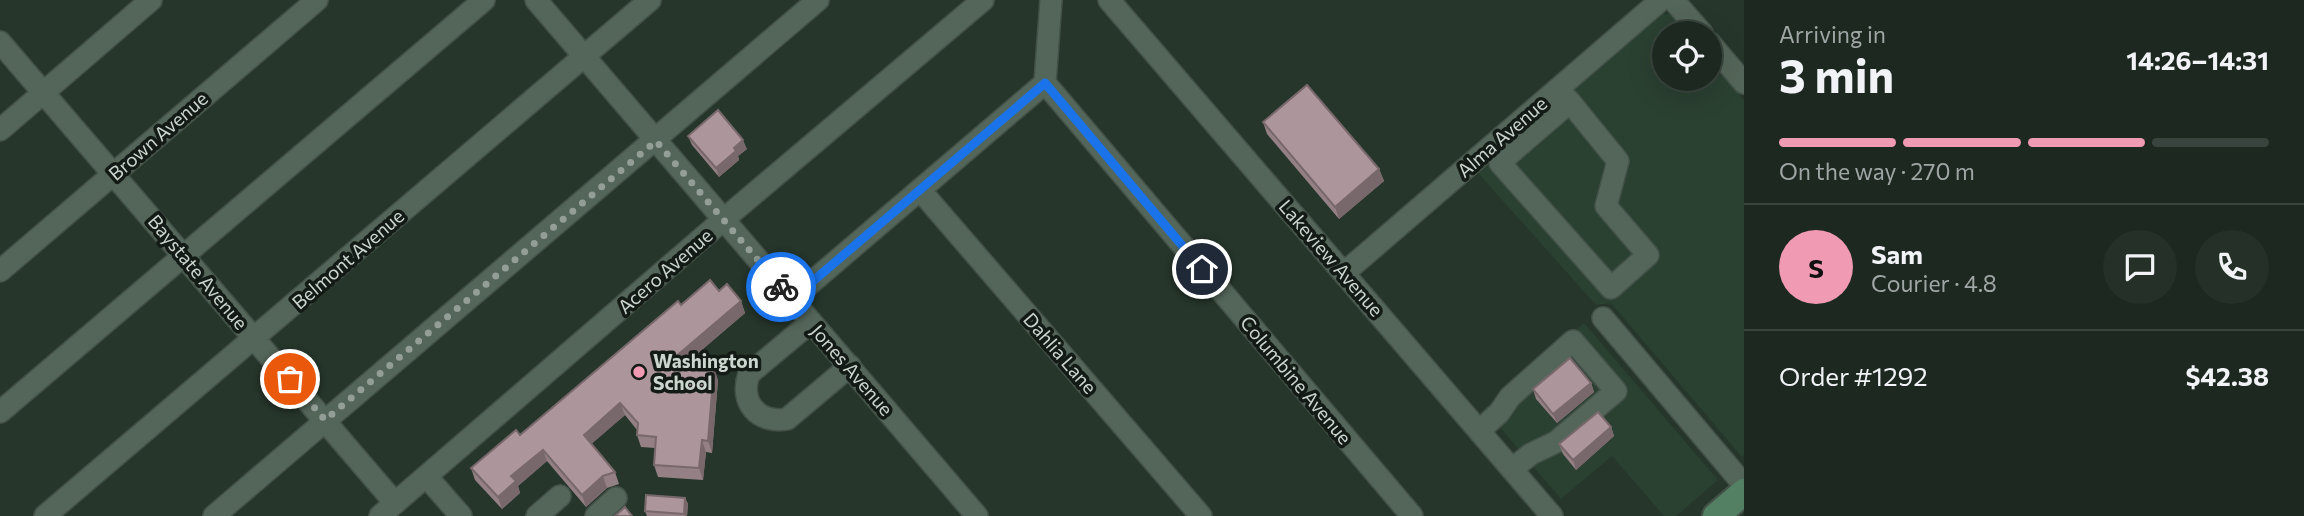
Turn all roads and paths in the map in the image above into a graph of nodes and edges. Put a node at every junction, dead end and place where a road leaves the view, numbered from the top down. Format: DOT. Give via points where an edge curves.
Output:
graph roads {
  1 [pos="151,0"];
  2 [pos="317,0"];
  3 [pos="484,0"];
  4 [pos="536,0"];
  5 [pos="650,0"];
  6 [pos="818,0"];
  7 [pos="982,0"];
  8 [pos="1051,0"];
  9 [pos="1109,0"];
  10 [pos="1661,0"];
  11 [pos="1673,0"];
  12 [pos="1691,21"];
  13 [pos="0,42"];
  14 [pos="585,56"];
  15 [pos="1722,57"];
  16 [pos="1045,83"];
  17 [pos="1744,83"];
  18 [pos="44,92"];
  19 [pos="1564,95"];
  20 [pos="0,130"];
  21 [pos="656,141"];
  22 [pos="1507,144"];
  23 [pos="115,173"];
  24 [pos="920,190"];
  25 [pos="723,220"];
  26 [pos="184,254"];
  27 [pos="0,271"];
  28 [pos="1344,273"];
  29 [pos="792,299"];
  30 [pos="1603,318"];
  31 [pos="811,322"];
  32 [pos="255,338"];
  33 [pos="849,366"];
  34 [pos="0,412"];
  35 [pos="325,420"];
  36 [pos="1479,430"];
  37 [pos="1512,469"];
  38 [pos="427,477"];
  39 [pos="1744,485"];
  40 [pos="1744,492"];
  41 [pos="560,496"];
  42 [pos="616,499"];
  43 [pos="388,510"];
  44 [pos="44,516"];
  45 [pos="214,516"];
  46 [pos="461,516"];
  47 [pos="537,516"];
  48 [pos="596,516"];
  49 [pos="977,516"];
  50 [pos="1201,516"];
  51 [pos="1412,516"];
  52 [pos="1552,516"];
  53 [pos="1716,516"];
  1 -- 18 [label="street"];
  2 -- 23 [label="street, Brown Avenue"];
  3 -- 26 [label="street"];
  4 -- 14 [label="street, Jones Avenue"];
  5 -- 14 [label="street, Belmont Avenue"];
  6 -- 21 [label="street"];
  7 -- 25 [label="street, Acero Avenue"];
  8 -- 16 [label="street"];
  9 -- 28 [label="street, Lakeview Avenue"];
  10 -- 19 [label="street, Alma Avenue"];
  11 -- 12 [label="street"];
  13 -- 18 [label="street, Baystate Avenue"];
  14 -- 21 [label="street, Jones Avenue"];
  14 -- 32 [label="street, Belmont Avenue"];
  15 -- 17 [label="street"];
  16 -- 24 [label="street"];
  16 -- 51 [label="street, Columbine Avenue"];
  18 -- 20 [label="street"];
  18 -- 23 [label="street, Baystate Avenue"];
  19 -- 22 [label="street, Alma Avenue"];
  19 -- 22 [label="street" via="1618,161 1606,206 1648,256 1611,288 1500,163"];
  21 -- 25 [label="street, Jones Avenue"];
  21 -- 35 [label="street"];
  22 -- 28 [label="street, Alma Avenue"];
  23 -- 26 [label="street, Baystate Avenue"];
  23 -- 27 [label="street, Brown Avenue"];
  24 -- 29 [label="street"];
  24 -- 50 [label="street, Dahlia Lane"];
  25 -- 29 [label="street, Jones Avenue"];
  25 -- 38 [label="street, Acero Avenue"];
  26 -- 32 [label="street, Baystate Avenue"];
  26 -- 34 [label="street"];
  28 -- 36 [label="street, Lakeview Avenue"];
  29 -- 31 [label="street, Jones Avenue"];
  30 -- 39 [label="street"];
  31 -- 33 [label="street, Jones Avenue"];
  31 -- 33 [label="street" via="749,374 746,395 750,405 766,419 787,419"];
  32 -- 35 [label="street, Baystate Avenue"];
  32 -- 44 [label="street, Belmont Avenue"];
  33 -- 49 [label="street, Jones Avenue"];
  35 -- 43 [label="street, Baystate Avenue"];
  35 -- 45 [label="street"];
  36 -- 37 [label="street, Lakeview Avenue"];
  36 -- 37 [label="street" via="1573,341 1616,391 1556,442"];
  37 -- 52 [label="street, Lakeview Avenue"];
  38 -- 43 [label="street, Acero Avenue"];
  38 -- 46 [label="street"];
  40 -- 53 [label="main road"];
  41 -- 47 [label="street"];
  42 -- 48 [label="street"];
}
